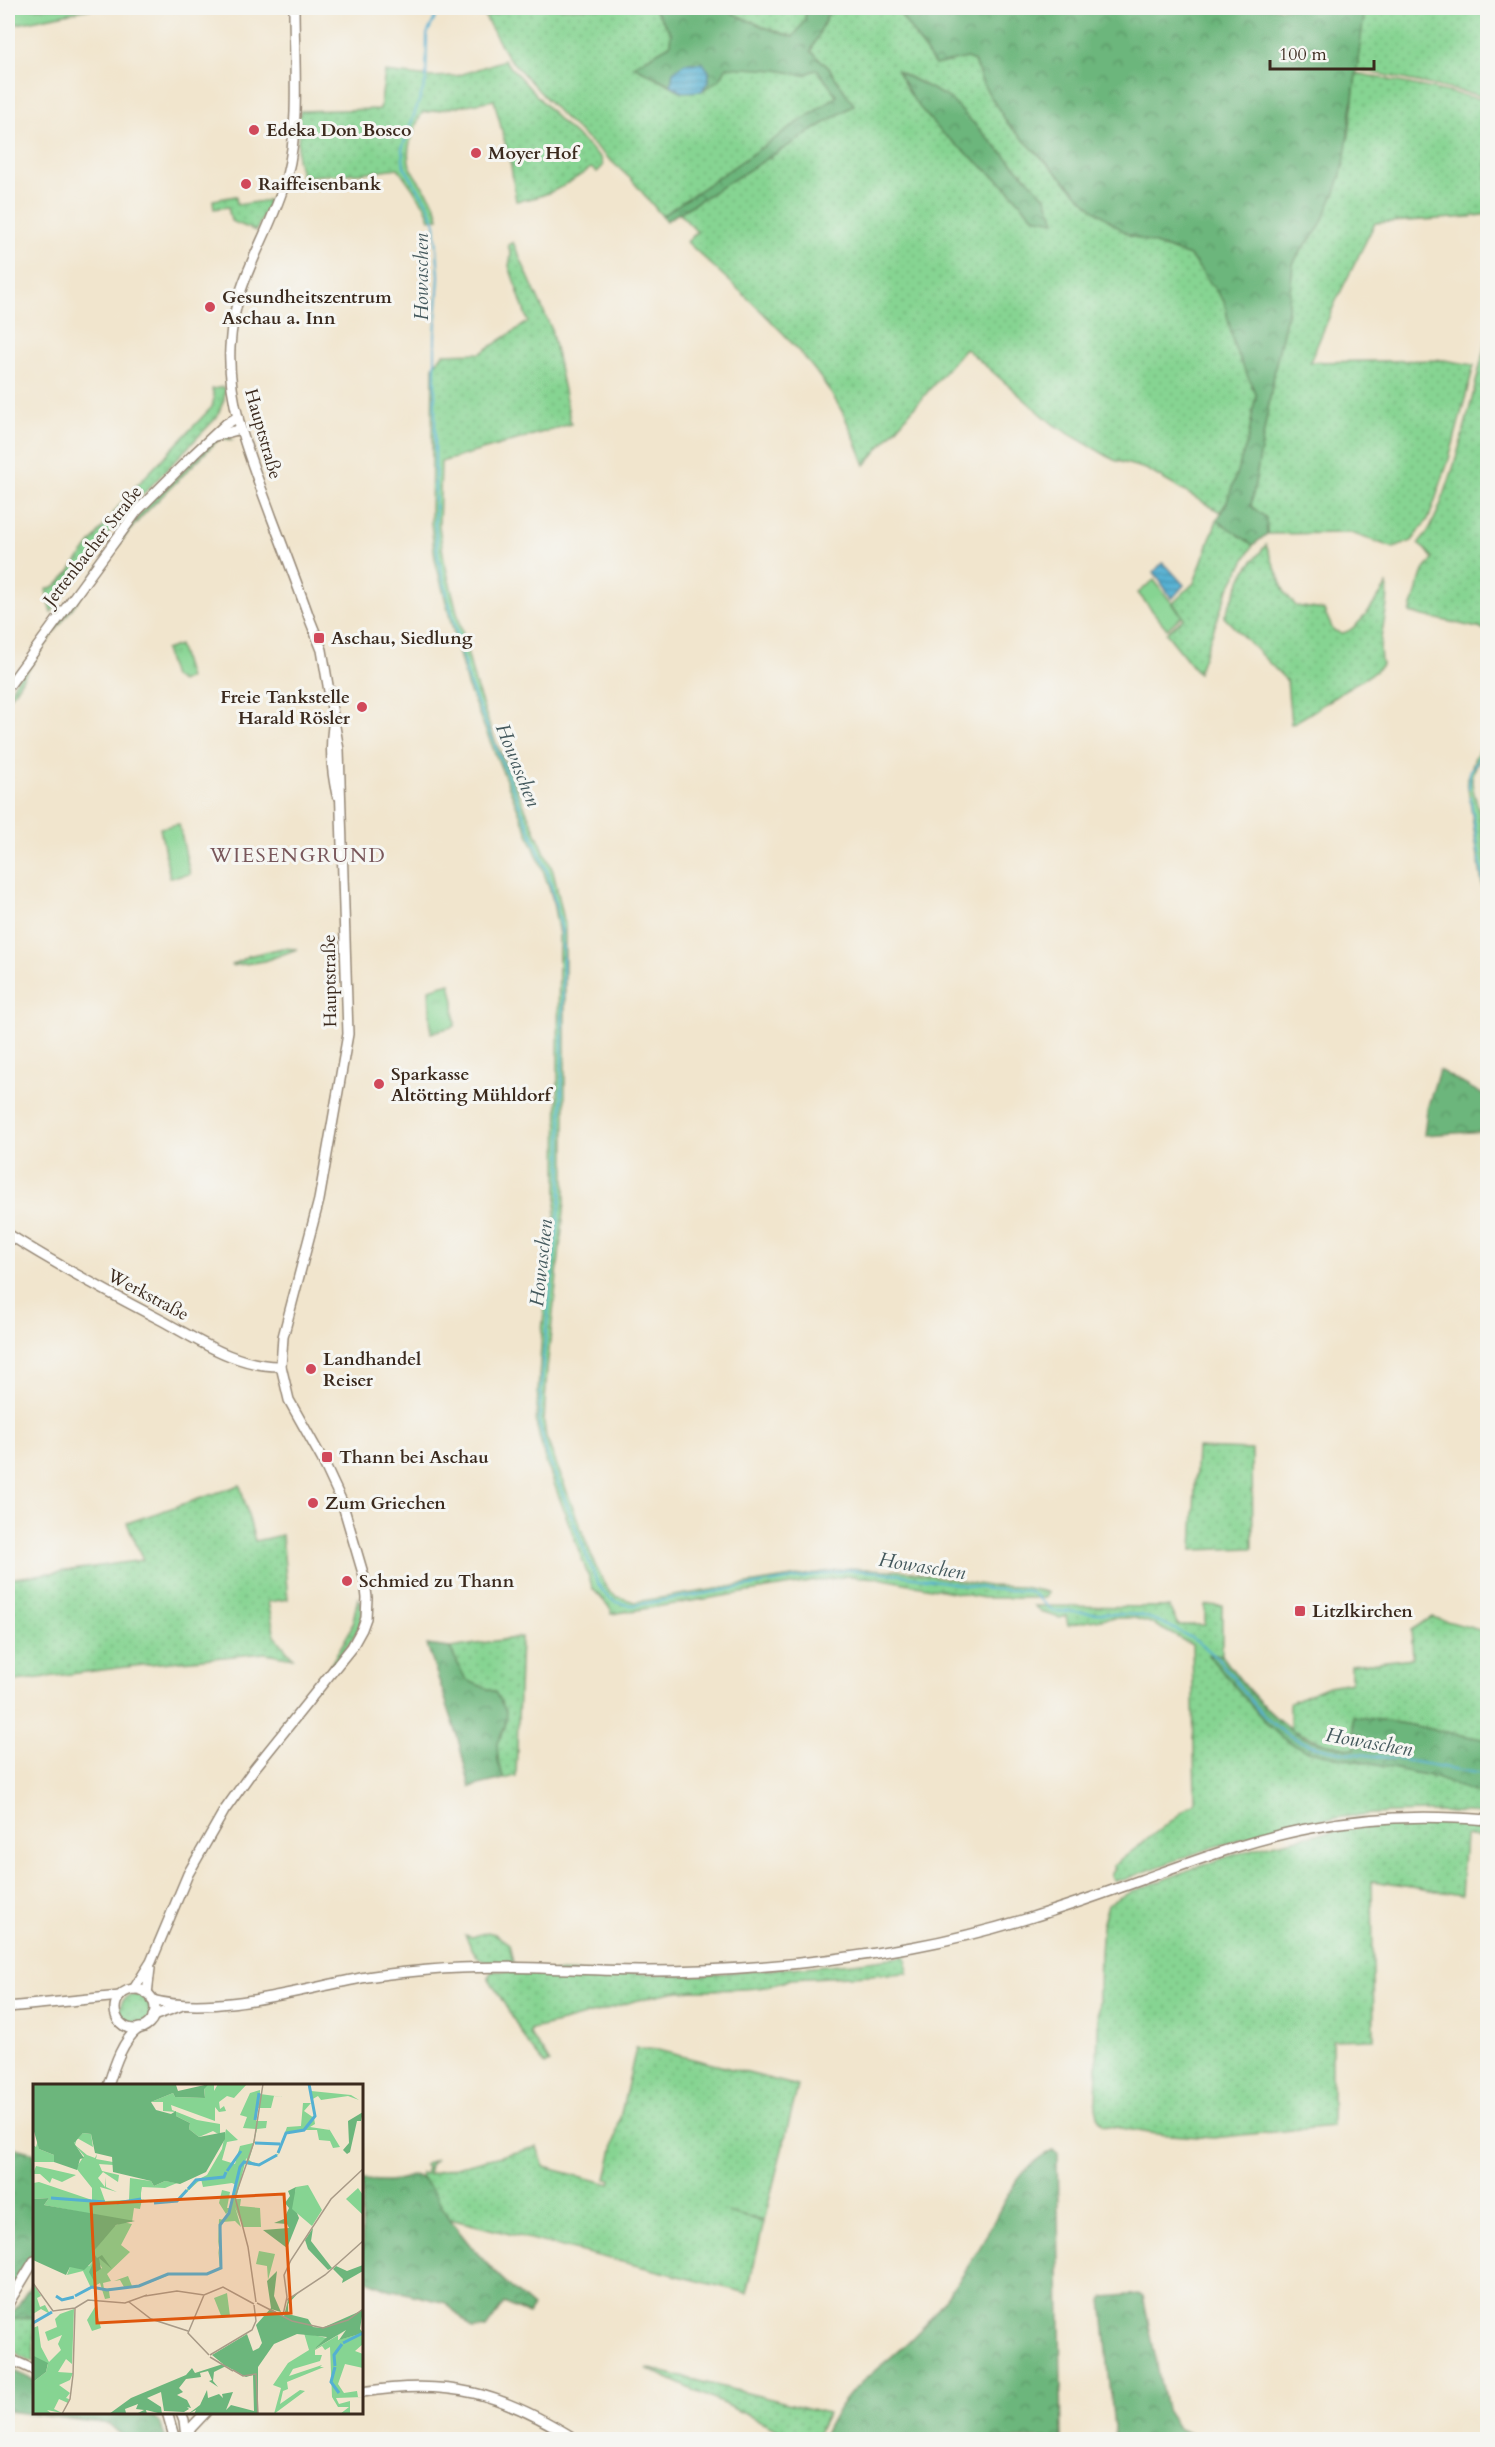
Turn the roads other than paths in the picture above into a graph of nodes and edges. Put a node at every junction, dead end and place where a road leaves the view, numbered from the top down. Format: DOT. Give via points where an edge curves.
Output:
graph roads {
  1 [pos="294,8"];
  2 [pos="238,417"];
  3 [pos="241,429"];
  4 [pos="215,436"];
  5 [pos="8,687"];
  6 [pos="8,1234"];
  7 [pos="281,1366"];
  8 [pos="1488,1820"];
  9 [pos="151,1962"];
  10 [pos="134,1989"];
  11 [pos="120,1996"];
  12 [pos="150,1997"];
  13 [pos="84,2001"];
  14 [pos="182,2006"];
  15 [pos="8,2007"];
  16 [pos="115,2011"];
  17 [pos="153,2016"];
  18 [pos="121,2024"];
  19 [pos="139,2028"];
  20 [pos="116,2064"];
  21 [pos="108,2084"];
  22 [pos="33,2263"];
  23 [pos="8,2304"];
  24 [pos="8,2358"];
  25 [pos="33,2370"];
  26 [pos="363,2392"];
  27 [pos="168,2414"];
  28 [pos="182,2414"];
  29 [pos="205,2414"];
  30 [pos="175,2439"];
  31 [pos="186,2439"];
  32 [pos="577,2439"];
  1 -- 2 [label="street, Hauptstraße" via="293,143 287,175 242,281 233,318 230,361"];
  2 -- 3 [label="street, Hauptstraße"];
  2 -- 4 [label="street, Jettenbacher Straße"];
  3 -- 4 [label="street, Jettenbacher Straße"];
  3 -- 7 [label="street, Hauptstraße" via="323,660 339,750 348,1034 309,1245 283,1337"];
  4 -- 5 [label="street, Jettenbacher Straße" via="128,523"];
  6 -- 7 [label="street, Werkstraße" via="110,1293 232,1356 257,1365"];
  7 -- 9 [label="street, Hauptstraße" via="289,1400 322,1459 348,1518 366,1586 366,1618 352,1647 254,1769 212,1830 183,1884"];
  8 -- 14 [label="street" via="1391,1818 1309,1828 1208,1856 1027,1918 918,1946 854,1957 702,1970 436,1970"];
  9 -- 10 [label="street"];
  9 -- 12 [label="street"];
  10 -- 11 [label="street"];
  10 -- 12 [label="street"];
  11 -- 13 [label="street"];
  11 -- 16 [label="street"];
  12 -- 14 [label="street"];
  12 -- 17 [label="street"];
  13 -- 15 [label="street"];
  13 -- 16 [label="street" via="106,2004"];
  14 -- 17 [label="street"];
  16 -- 18 [label="street"];
  17 -- 19 [label="street"];
  18 -- 19 [label="street"];
  18 -- 20 [label="street"];
  19 -- 20 [label="street"];
  20 -- 21 [label="street"];
  22 -- 23 [label="street"];
  24 -- 25 [label="street"];
  26 -- 32 [label="street" via="411,2386 474,2391 525,2410"];
  27 -- 30 [label="street"];
  28 -- 31 [label="street"];
  29 -- 31 [label="street"];
}
